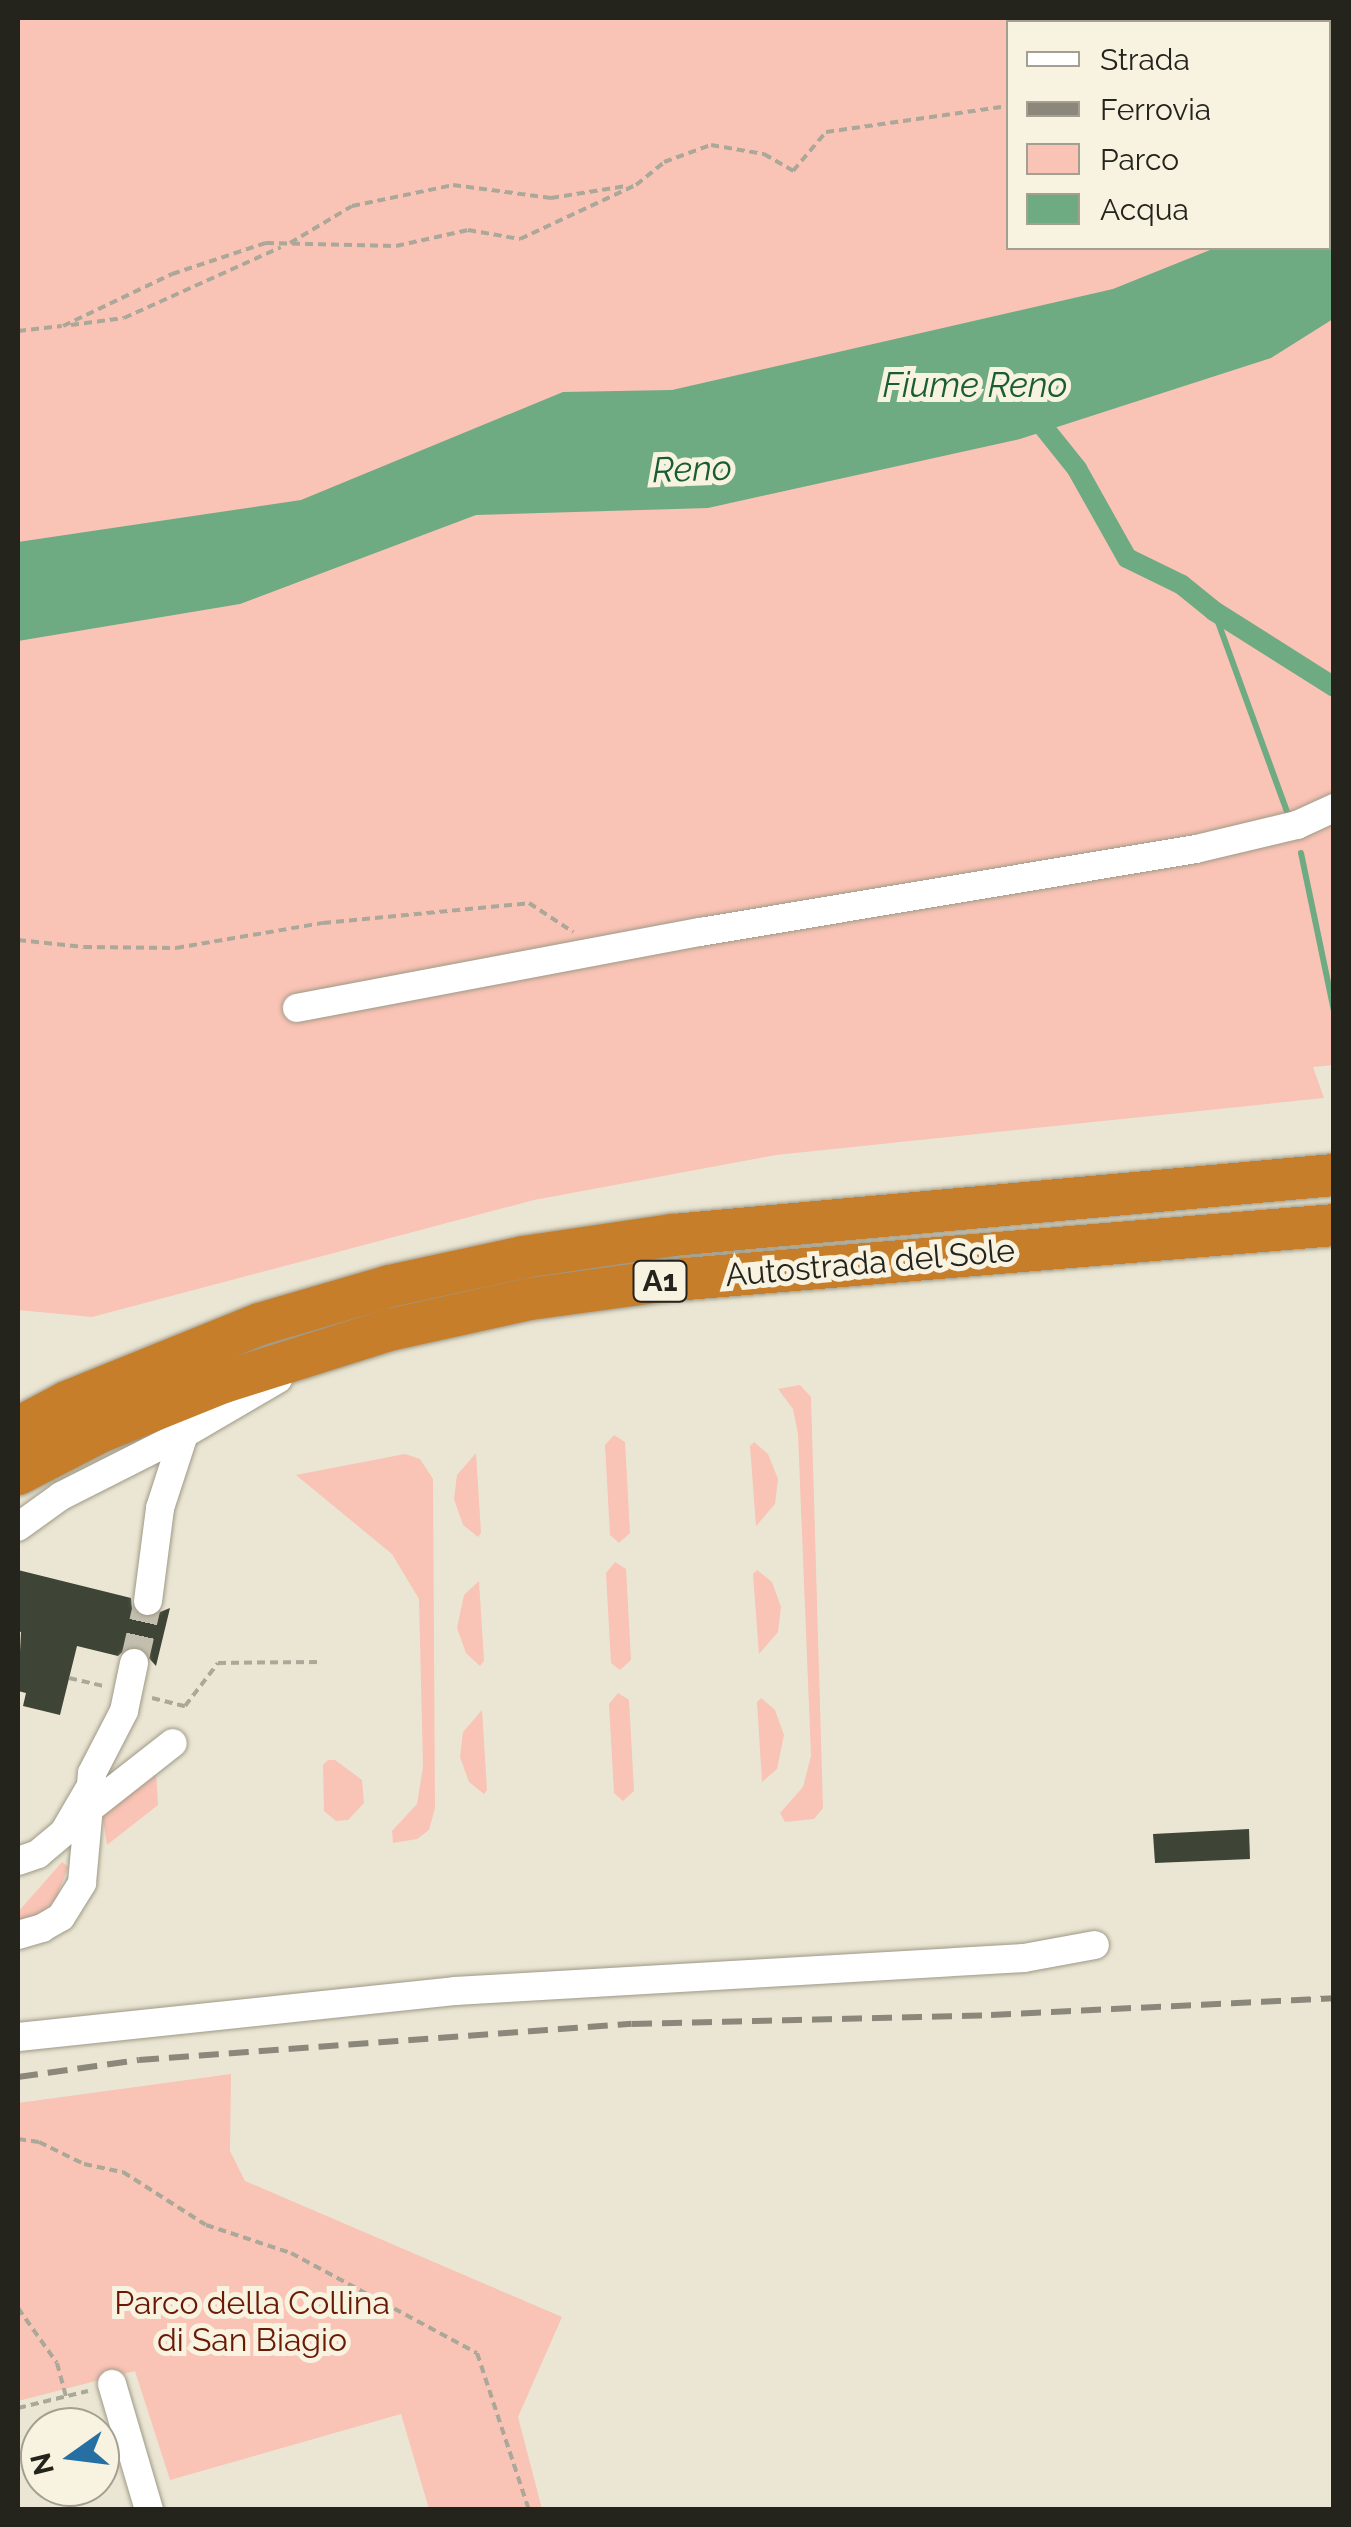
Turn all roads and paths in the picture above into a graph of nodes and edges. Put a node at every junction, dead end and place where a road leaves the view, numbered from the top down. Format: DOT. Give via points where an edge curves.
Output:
graph roads {
  1 [pos="1006,106"];
  2 [pos="636,185"];
  3 [pos="286,245"];
  4 [pos="63,326"];
  5 [pos="18,331"];
  6 [pos="1334,808"];
  7 [pos="18,940"];
  8 [pos="602,950"];
  9 [pos="297,1008"];
  10 [pos="1334,1175"];
  11 [pos="1334,1224"];
  12 [pos="340,1343"];
  13 [pos="18,1426"];
  14 [pos="184,1434"];
  15 [pos="18,1474"];
  16 [pos="18,1527"];
  17 [pos="148,1601"];
  18 [pos="322,1662"];
  19 [pos="134,1664"];
  20 [pos="69,1678"];
  21 [pos="128,1692"];
  22 [pos="173,1743"];
  23 [pos="91,1795"];
  24 [pos="18,1861"];
  25 [pos="18,1934"];
  26 [pos="1096,1944"];
  27 [pos="18,2037"];
  28 [pos="18,2139"];
  29 [pos="18,2308"];
  30 [pos="66,2398"];
  31 [pos="113,2403"];
  32 [pos="18,2408"];
  33 [pos="149,2510"];
  34 [pos="529,2510"];
  1 -- 2 [label="path" via="826,132 793,171 764,154 711,145 664,162"];
  2 -- 3 [label="path" via="520,238 468,230 396,246"];
  2 -- 3 [label="path" via="551,198 453,186 352,206"];
  3 -- 4 [label="path" via="124,318"];
  3 -- 4 [label="path" via="266,244 172,274"];
  4 -- 5 [label="path"];
  6 -- 8 [label="street" via="1250,839"];
  7 -- 8 [label="path" via="176,948 323,923 529,903"];
  8 -- 9 [label="street"];
  10 -- 13 [label="highway, Autostrada del Sole / A1" via="692,1233 524,1257 260,1324"];
  11 -- 12 [label="highway, Autostrada del Sole / A1" via="662,1280 530,1299"];
  12 -- 14 [label="street"];
  12 -- 15 [label="highway, Autostrada del Sole / A1" via="120,1424"];
  14 -- 16 [label="street" via="60,1496"];
  14 -- 17 [label="street" via="160,1508"];
  18 -- 21 [label="path" via="218,1663 185,1706"];
  19 -- 21 [label="street"];
  20 -- 21 [label="path"];
  21 -- 23 [label="street"];
  22 -- 23 [label="street"];
  23 -- 24 [label="street" via="64,1832"];
  23 -- 25 [label="street" via="82,1883 74,1899 60,1916"];
  26 -- 27 [label="street" via="1024,1958 456,1991"];
  28 -- 34 [label="path" via="123,2172 206,2224 290,2254 477,2353"];
  29 -- 30 [label="path" via="56,2363"];
  30 -- 31 [label="path"];
  30 -- 32 [label="path"];
  31 -- 33 [label="street"];
}
